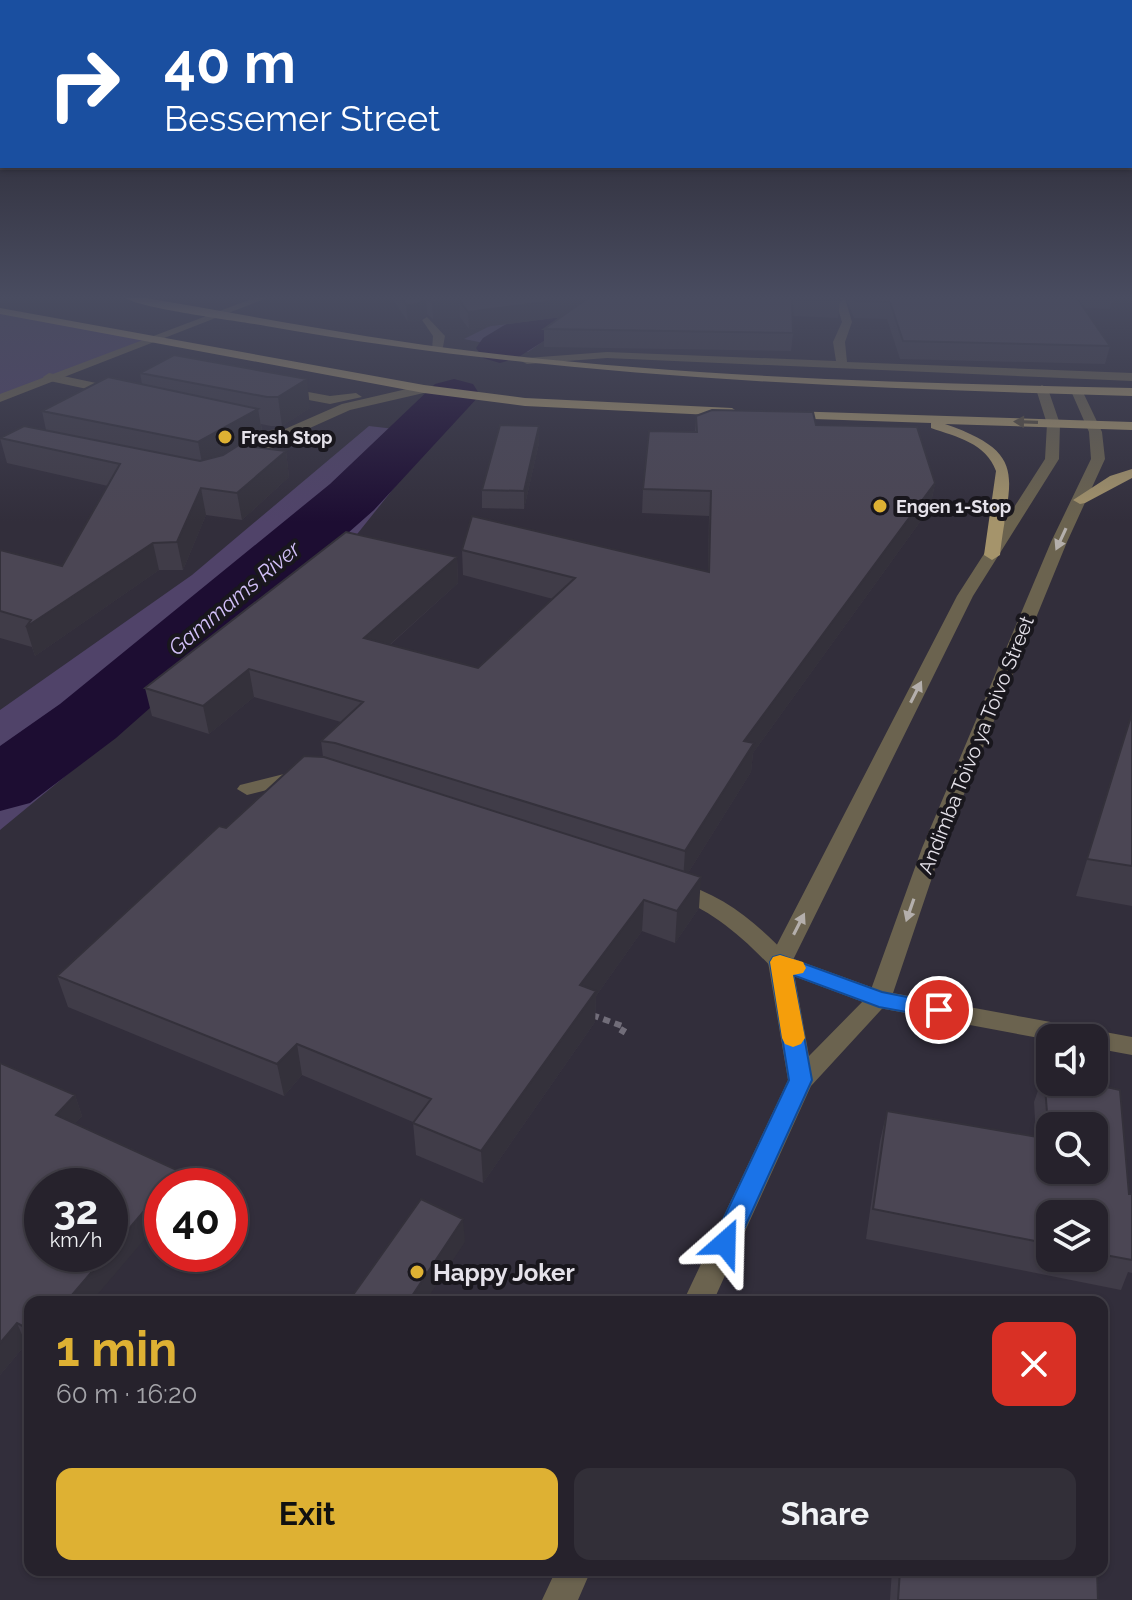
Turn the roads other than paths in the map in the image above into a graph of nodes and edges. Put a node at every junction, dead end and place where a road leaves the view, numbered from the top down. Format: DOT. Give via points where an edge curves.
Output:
graph roads {
  1 [pos="61,373"];
  2 [pos="330,373"];
  3 [pos="665,373"];
  4 [pos="1027,373"];
  5 [pos="49,377"];
  6 [pos="1132,377"];
  7 [pos="424,389"];
  8 [pos="1042,389"];
  9 [pos="274,390"];
  10 [pos="1077,391"];
  11 [pos="1132,392"];
  12 [pos="0,398"];
  13 [pos="91,406"];
  14 [pos="749,413"];
  15 [pos="779,414"];
  16 [pos="909,418"];
  17 [pos="1056,423"];
  18 [pos="1095,425"];
  19 [pos="1132,426"];
  20 [pos="256,430"];
  21 [pos="287,433"];
  22 [pos="1132,473"];
  23 [pos="221,475"];
  24 [pos="1080,500"];
  25 [pos="992,555"];
  26 [pos="316,775"];
  27 [pos="247,789"];
  28 [pos="648,878"];
  29 [pos="780,962"];
  30 [pos="879,999"];
  31 [pos="1036,1028"];
  32 [pos="1108,1041"];
  33 [pos="1132,1046"];
  34 [pos="801,1080"];
  35 [pos="701,1296"];
  36 [pos="571,1576"];
  37 [pos="560,1600"];
  1 -- 5 [label="street"];
  2 -- 7 [label="main road"];
  3 -- 8 [label="main road"];
  4 -- 6 [label="street"];
  5 -- 12 [label="street"];
  5 -- 13 [label="street" via="126,393"];
  7 -- 9 [label="street" via="330,400"];
  7 -- 14 [label="main road" via="525,402"];
  7 -- 21 [label="street" via="346,407"];
  8 -- 10 [label="main road"];
  8 -- 17 [label="street"];
  10 -- 11 [label="main road"];
  10 -- 18 [label="street, Andimba Toivo ya Toivo Street"];
  15 -- 16 [label="main road"];
  17 -- 16 [label="main road, one-way"];
  16 -- 25 [label="main road" via="965,435 1001,459 1005,474"];
  17 -- 18 [label="main road"];
  17 -- 25 [label="street" via="1052,459"];
  18 -- 19 [label="main road"];
  18 -- 24 [label="street, Andimba Toivo ya Toivo Street" via="1098,459"];
  20 -- 21 [label="street"];
  21 -- 23 [label="street"];
  22 -- 24 [label="main road"];
  24 -- 30 [label="street, Andimba Toivo ya Toivo Street, one-way" via="932,848"];
  29 -- 25 [label="street, one-way" via="951,622"];
  26 -- 27 [label="street"];
  28 -- 29 [label="street" via="706,899 740,919"];
  29 -- 30 [label="street"];
  29 -- 34 [label="street"];
  30 -- 31 [label="street"];
  30 -- 34 [label="street, Andimba Toivo ya Toivo Street"];
  32 -- 33 [label="street"];
  34 -- 35 [label="street, Andimba Toivo ya Toivo Street"];
  36 -- 37 [label="street"];
}
